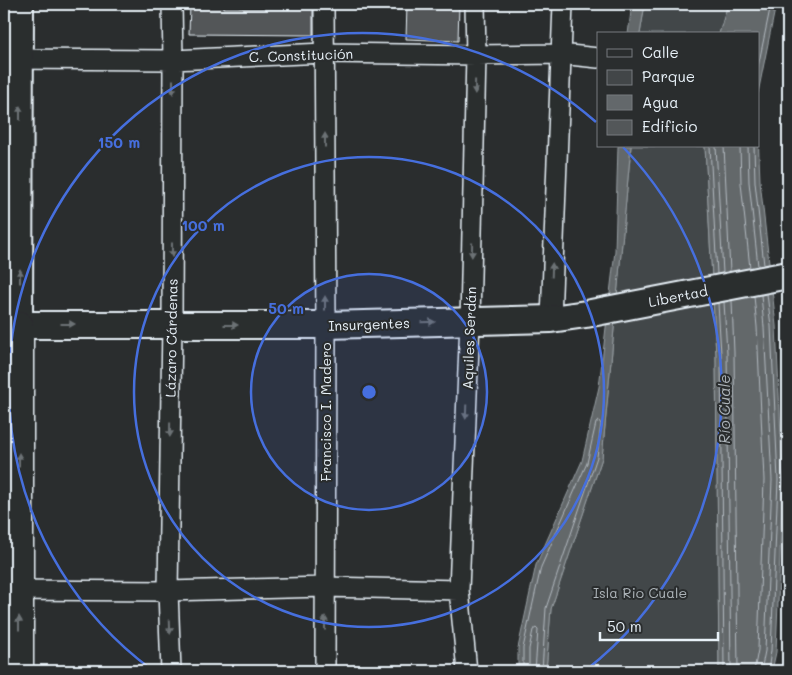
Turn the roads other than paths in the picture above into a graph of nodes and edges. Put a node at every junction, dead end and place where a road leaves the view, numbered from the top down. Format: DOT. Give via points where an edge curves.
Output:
graph roads {
  1 [pos="20,4"];
  2 [pos="172,4"];
  3 [pos="324,4"];
  4 [pos="475,4"];
  5 [pos="563,4"];
  6 [pos="324,53"];
  7 [pos="560,54"];
  8 [pos="476,55"];
  9 [pos="597,58"];
  10 [pos="12,59"];
  11 [pos="173,60"];
  12 [pos="788,276"];
  13 [pos="568,317"];
  14 [pos="470,321"];
  15 [pos="172,324"];
  16 [pos="12,325"];
  17 [pos="326,326"];
  18 [pos="325,587"];
  19 [pos="12,590"];
  20 [pos="459,590"];
  21 [pos="168,591"];
  22 [pos="19,671"];
  23 [pos="171,671"];
  24 [pos="325,671"];
  25 [pos="467,671"];
  1 -- 10 [label="main road"];
  2 -- 11 [label="street, Lázaro Cárdenas"];
  3 -- 6 [label="street, Francisco I. Madero"];
  4 -- 8 [label="street, Aquiles Serdán"];
  5 -- 7 [label="street"];
  6 -- 8 [label="street, C. Constitución"];
  6 -- 11 [label="street, C. Constitución"];
  17 -- 6 [label="street, Francisco I. Madero, one-way"];
  7 -- 8 [label="street, C. Constitución"];
  7 -- 9 [label="street, C. Constitución"];
  13 -- 7 [label="street, one-way"];
  8 -- 14 [label="street, Aquiles Serdán, one-way"];
  10 -- 11 [label="street, C. Constitución"];
  16 -- 10 [label="main road, one-way"];
  11 -- 15 [label="street, Lázaro Cárdenas, one-way"];
  12 -- 13 [label="main road, Libertad"];
  13 -- 14 [label="main road, Insurgentes"];
  17 -- 14 [label="main road, Insurgentes, one-way"];
  14 -- 20 [label="street, Aquiles Serdán, one-way"];
  16 -- 15 [label="main road, Insurgentes, one-way"];
  15 -- 17 [label="main road, Insurgentes, one-way"];
  15 -- 21 [label="street, Lázaro Cárdenas, one-way"];
  19 -- 16 [label="main road, one-way"];
  17 -- 18 [label="street, Francisco I. Madero"];
  18 -- 20 [label="street"];
  18 -- 21 [label="street"];
  24 -- 18 [label="street, Francisco I. Madero, one-way"];
  19 -- 21 [label="street"];
  22 -- 19 [label="main road, one-way"];
  20 -- 25 [label="street, Aquiles Serdán"];
  21 -- 23 [label="street, Lázaro Cárdenas, one-way"];
}
